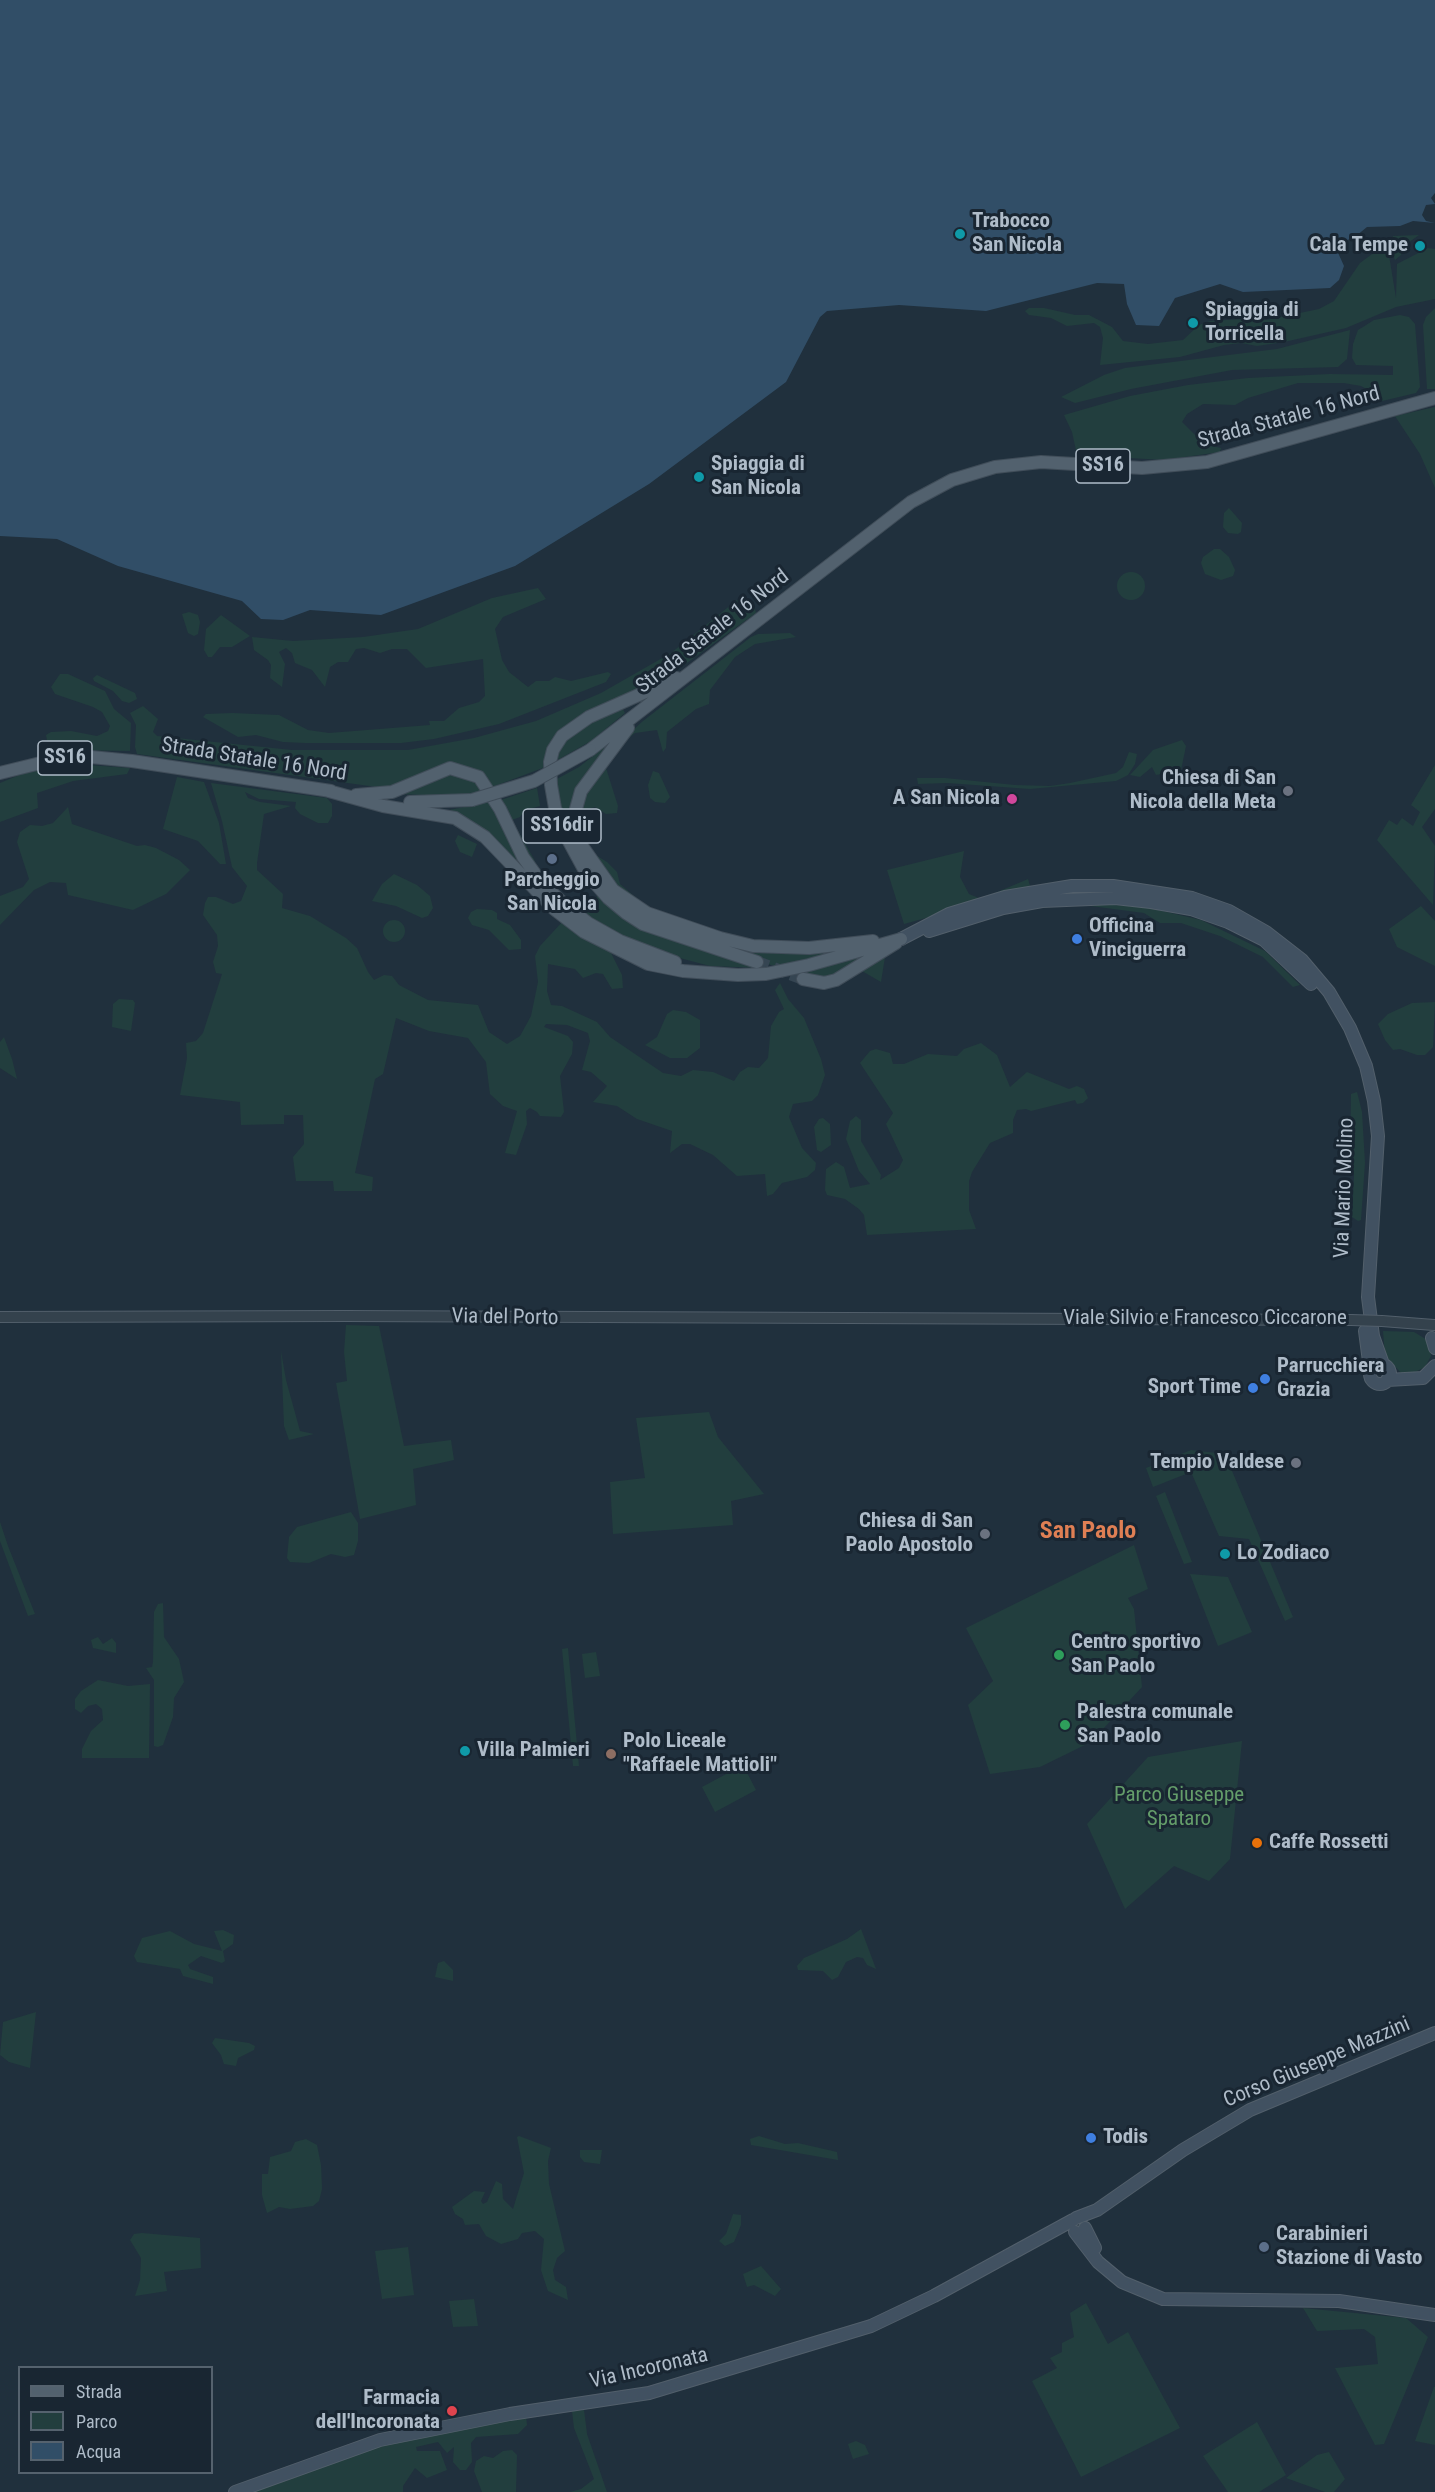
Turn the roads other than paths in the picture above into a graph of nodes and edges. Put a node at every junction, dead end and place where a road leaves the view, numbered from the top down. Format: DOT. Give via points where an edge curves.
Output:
graph roads {
  1 [pos="1435,398"];
  2 [pos="700,667"];
  3 [pos="640,713"];
  4 [pos="0,773"];
  5 [pos="325,790"];
  6 [pos="355,795"];
  7 [pos="902,939"];
  8 [pos="757,962"];
  9 [pos="696,970"];
  10 [pos="803,979"];
  11 [pos="0,1317"];
  12 [pos="1010,1318"];
  13 [pos="1434,1335"];
  14 [pos="1435,1366"];
  15 [pos="1370,1369"];
  16 [pos="1386,1371"];
  17 [pos="1435,2033"];
  18 [pos="1078,2226"];
  19 [pos="1435,2315"];
  20 [pos="235,2492"];
  1 -- 2 [label="main road, Strada Statale 16 Nord / SS16" via="1206,462 1142,468 1041,462 995,467 952,480 911,502"];
  2 -- 3 [label="main road, Strada Statale 16 Nord / SS16"];
  2 -- 8 [label="main road, SS16dir" via="575,725 553,750 551,786 575,854 608,898 643,924"];
  3 -- 6 [label="main road, Strada Statale 16 Nord / SS16, bridge" via="590,750 534,781 472,800 423,804"];
  3 -- 7 [label="main road, SS16dir" via="594,772 575,804 582,846 613,891 647,913 753,946 809,948"];
  4 -- 5 [label="main road, Strada Statale 16 Nord / SS16" via="35,763 84,757"];
  5 -- 6 [label="main road, Strada Statale 16 Nord / SS16"];
  5 -- 9 [label="main road" via="383,806 455,818 484,837 554,909 584,932 648,964"];
  6 -- 9 [label="main road" via="392,792 450,768 471,772 487,786 523,857 565,905 620,941"];
  7 -- 9 [label="main road, SS16dir" via="766,974"];
  7 -- 10 [label="main road, SS16dir" via="836,981"];
  7 -- 15 [label="main road, Via Mario Molino / SS16dir" via="1003,908 1042,901 1115,898 1191,909 1228,922 1264,940 1299,969 1344,1032 1359,1068 1368,1106 1371,1136 1361,1284"];
  7 -- 16 [label="main road, Via Mario Molino / SS16dir" via="949,914 1005,897 1049,889 1113,886 1192,898 1229,911 1266,932 1302,960 1329,992 1350,1028 1366,1066 1374,1101 1378,1136 1368,1285 1372,1336"];
  11 -- 12 [label="street, Via del Porto"];
  12 -- 13 [label="street, Viale Silvio e Francesco Ciccarone, bridge" via="1382,1321 1401,1323"];
  14 -- 16 [label="main road" via="1423,1378 1409,1381"];
  15 -- 16 [label="main road" via="1377,1364"];
  15 -- 16 [label="main road" via="1370,1378 1380,1384"];
  17 -- 18 [label="main road, Corso Giuseppe Mazzini" via="1250,2110 1183,2150"];
  18 -- 19 [label="main road" via="1098,2262 1132,2288 1163,2299 1339,2301"];
  18 -- 20 [label="main road, Via Incoronata" via="1054,2232 871,2326 669,2389 390,2437"];
}
